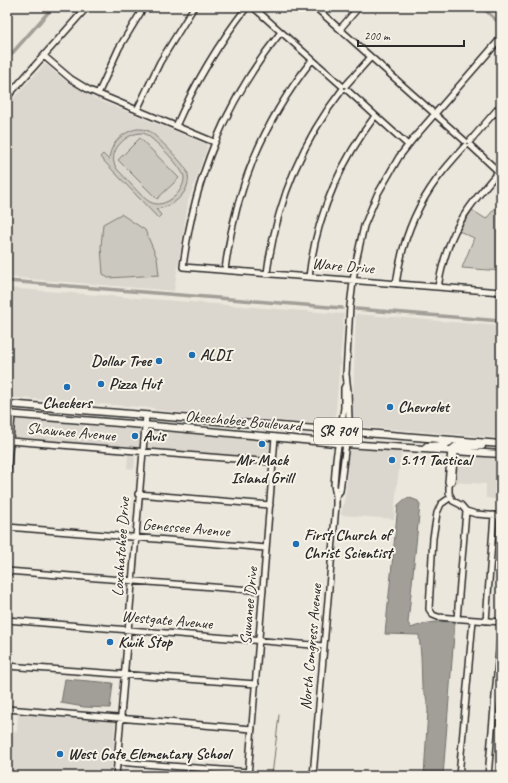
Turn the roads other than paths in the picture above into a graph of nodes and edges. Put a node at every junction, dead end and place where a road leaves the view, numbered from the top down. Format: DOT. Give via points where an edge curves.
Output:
graph roads {
  1 [pos="87,7"];
  2 [pos="144,7"];
  3 [pos="194,7"];
  4 [pos="247,7"];
  5 [pos="252,7"];
  6 [pos="315,7"];
  7 [pos="359,7"];
  8 [pos="340,29"];
  9 [pos="281,32"];
  10 [pos="501,38"];
  11 [pos="44,56"];
  12 [pos="371,56"];
  13 [pos="312,60"];
  14 [pos="344,88"];
  15 [pos="98,94"];
  16 [pos="7,97"];
  17 [pos="501,105"];
  18 [pos="137,110"];
  19 [pos="495,112"];
  20 [pos="435,113"];
  21 [pos="375,116"];
  22 [pos="501,117"];
  23 [pos="176,126"];
  24 [pos="214,142"];
  25 [pos="467,143"];
  26 [pos="408,145"];
  27 [pos="500,172"];
  28 [pos="225,270"];
  29 [pos="267,273"];
  30 [pos="309,277"];
  31 [pos="352,280"];
  32 [pos="396,284"];
  33 [pos="438,287"];
  34 [pos="501,292"];
  35 [pos="346,384"];
  36 [pos="7,404"];
  37 [pos="9,414"];
  38 [pos="146,415"];
  39 [pos="144,425"];
  40 [pos="340,431"];
  41 [pos="348,432"];
  42 [pos="275,437"];
  43 [pos="450,440"];
  44 [pos="10,441"];
  45 [pos="337,443"];
  46 [pos="488,443"];
  47 [pos="346,444"];
  48 [pos="501,444"];
  49 [pos="422,448"];
  50 [pos="453,450"];
  51 [pos="142,451"];
  52 [pos="501,454"];
  53 [pos="273,462"];
  54 [pos="7,478"];
  55 [pos="138,494"];
  56 [pos="336,496"];
  57 [pos="451,498"];
  58 [pos="270,505"];
  59 [pos="466,511"];
  60 [pos="494,515"];
  61 [pos="501,516"];
  62 [pos="7,527"];
  63 [pos="135,537"];
  64 [pos="266,548"];
  65 [pos="7,570"];
  66 [pos="131,580"];
  67 [pos="263,591"];
  68 [pos="457,619"];
  69 [pos="7,620"];
  70 [pos="473,620"];
  71 [pos="486,621"];
  72 [pos="501,622"];
  73 [pos="501,628"];
  74 [pos="128,630"];
  75 [pos="259,640"];
  76 [pos="324,646"];
  77 [pos="7,666"];
  78 [pos="124,675"];
  79 [pos="256,684"];
  80 [pos="7,709"];
  81 [pos="120,718"];
  82 [pos="252,729"];
  83 [pos="118,762"];
  84 [pos="248,774"];
  85 [pos="116,776"];
  86 [pos="313,776"];
  87 [pos="459,776"];
  88 [pos="488,776"];
  1 -- 11 [label="street"];
  2 -- 15 [label="street" via="120,48"];
  3 -- 18 [label="street" via="160,62"];
  4 -- 5 [label="street"];
  4 -- 23 [label="street" via="203,70"];
  5 -- 9 [label="street"];
  6 -- 8 [label="street"];
  7 -- 8 [label="street"];
  8 -- 12 [label="street"];
  9 -- 13 [label="street"];
  9 -- 24 [label="street" via="248,78"];
  10 -- 20 [label="street"];
  11 -- 15 [label="street" via="71,79"];
  11 -- 16 [label="street"];
  12 -- 14 [label="street"];
  12 -- 20 [label="street"];
  13 -- 14 [label="street"];
  13 -- 28 [label="street" via="281,104 253,158 234,216"];
  14 -- 21 [label="street"];
  14 -- 29 [label="street" via="314,130 291,176 276,224"];
  15 -- 18 [label="street"];
  17 -- 19 [label="street"];
  18 -- 23 [label="street"];
  19 -- 22 [label="street"];
  19 -- 25 [label="street"];
  20 -- 25 [label="street"];
  20 -- 26 [label="street"];
  21 -- 26 [label="street"];
  21 -- 30 [label="street" via="348,156 331,190 316,237"];
  23 -- 24 [label="street"];
  24 -- 28 [label="street, Ware Drive" via="192,210 183,267"];
  25 -- 27 [label="street"];
  25 -- 32 [label="street" via="437,178 419,209 402,251"];
  26 -- 31 [label="street" via="384,182 369,212 357,251"];
  27 -- 33 [label="street" via="475,198 457,227 443,261"];
  28 -- 29 [label="street, Ware Drive"];
  29 -- 30 [label="street, Ware Drive"];
  30 -- 31 [label="street, Ware Drive"];
  31 -- 32 [label="street, Ware Drive"];
  31 -- 35 [label="street"];
  32 -- 33 [label="street, Ware Drive"];
  33 -- 34 [label="street, Ware Drive"];
  35 -- 40 [label="street, North Congress Avenue"];
  35 -- 41 [label="street, North Congress Avenue"];
  36 -- 38 [label="main road, Okeechobee Boulevard / SR 704"];
  37 -- 39 [label="main road, Okeechobee Boulevard / SR 704"];
  37 -- 44 [label="street"];
  38 -- 39 [label="street, Loxahatchee Drive"];
  38 -- 40 [label="main road, Okeechobee Boulevard / SR 704"];
  39 -- 42 [label="main road, Okeechobee Boulevard / SR 704"];
  39 -- 51 [label="street, Loxahatchee Drive"];
  40 -- 41 [label="main road, Okeechobee Boulevard / SR 704"];
  40 -- 45 [label="street, North Congress Avenue"];
  41 -- 43 [label="main road, Okeechobee Boulevard / SR 704"];
  41 -- 47 [label="street, North Congress Avenue"];
  42 -- 45 [label="main road, Okeechobee Boulevard / SR 704"];
  42 -- 53 [label="street, Suwanee Drive"];
  43 -- 46 [label="main road, Okeechobee Boulevard / SR 704"];
  43 -- 49 [label="main road" via="446,445 429,445"];
  44 -- 51 [label="street, Shawnee Avenue"];
  44 -- 54 [label="street"];
  45 -- 47 [label="main road, Okeechobee Boulevard / SR 704"];
  45 -- 56 [label="street, North Congress Avenue" via="334,485"];
  46 -- 48 [label="main road, Okeechobee Boulevard / SR 704"];
  46 -- 50 [label="main road" via="484,446 456,446"];
  47 -- 49 [label="main road, Okeechobee Boulevard / SR 704"];
  47 -- 56 [label="street, North Congress Avenue" via="340,491"];
  49 -- 50 [label="main road, Okeechobee Boulevard / SR 704"];
  50 -- 52 [label="main road, Okeechobee Boulevard / SR 704"];
  50 -- 57 [label="street" via="448,482"];
  51 -- 53 [label="street, Shawnee Avenue"];
  51 -- 55 [label="street, Loxahatchee Drive"];
  53 -- 58 [label="street, Suwanee Drive"];
  55 -- 58 [label="street"];
  55 -- 63 [label="street, Loxahatchee Drive"];
  56 -- 76 [label="street, North Congress Avenue"];
  57 -- 59 [label="street"];
  57 -- 68 [label="street" via="441,504 436,513 428,607 431,614 436,617"];
  58 -- 64 [label="street, Suwanee Drive"];
  59 -- 60 [label="street"];
  59 -- 68 [label="street"];
  60 -- 61 [label="street"];
  60 -- 71 [label="street"];
  62 -- 63 [label="street, Genessee Avenue"];
  63 -- 64 [label="street, Genessee Avenue"];
  63 -- 66 [label="street, Loxahatchee Drive"];
  64 -- 67 [label="street, Suwanee Drive"];
  65 -- 66 [label="street"];
  66 -- 67 [label="street"];
  66 -- 74 [label="street, Loxahatchee Drive"];
  67 -- 75 [label="street, Suwanee Drive"];
  68 -- 70 [label="street"];
  69 -- 74 [label="street, Westgate Avenue"];
  70 -- 71 [label="street"];
  70 -- 87 [label="street"];
  71 -- 72 [label="street"];
  73 -- 88 [label="street"];
  74 -- 75 [label="street, Westgate Avenue"];
  74 -- 78 [label="street, Loxahatchee Drive"];
  75 -- 76 [label="street, Westgate Avenue"];
  75 -- 79 [label="street, Suwanee Drive"];
  76 -- 86 [label="street, North Congress Avenue"];
  77 -- 78 [label="street"];
  78 -- 79 [label="street"];
  78 -- 81 [label="street, Loxahatchee Drive"];
  79 -- 82 [label="street, Suwanee Drive"];
  80 -- 81 [label="street"];
  81 -- 82 [label="street"];
  81 -- 83 [label="street, Loxahatchee Drive"];
  82 -- 84 [label="street, Suwanee Drive"];
  83 -- 84 [label="street"];
  83 -- 85 [label="street, Loxahatchee Drive"];
}
